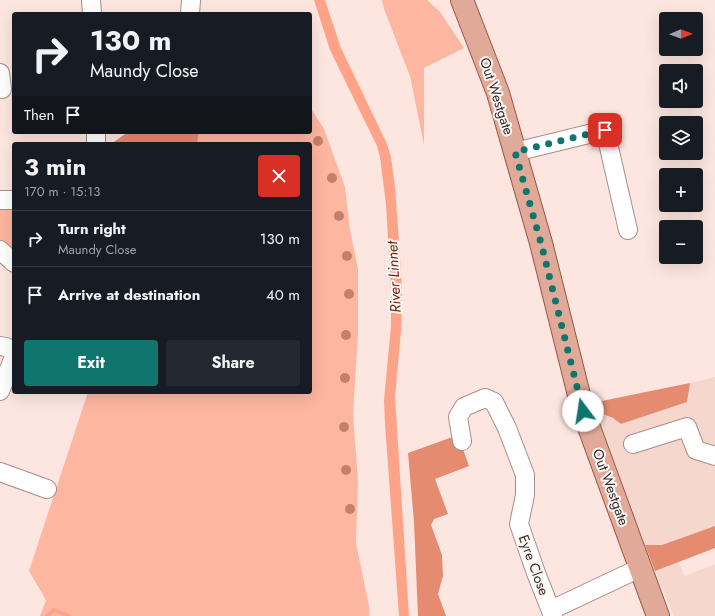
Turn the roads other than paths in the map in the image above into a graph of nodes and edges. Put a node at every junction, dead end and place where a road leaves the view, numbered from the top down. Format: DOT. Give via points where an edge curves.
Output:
graph roads {
  1 [pos="91,0"];
  2 [pos="191,0"];
  3 [pos="449,0"];
  4 [pos="462,0"];
  5 [pos="92,12"];
  6 [pos="190,12"];
  7 [pos="476,35"];
  8 [pos="515,152"];
  9 [pos="0,200"];
  10 [pos="12,200"];
  11 [pos="628,230"];
  12 [pos="0,250"];
  13 [pos="12,261"];
  14 [pos="0,346"];
  15 [pos="12,351"];
  16 [pos="12,362"];
  17 [pos="0,391"];
  18 [pos="462,441"];
  19 [pos="633,444"];
  20 [pos="715,456"];
  21 [pos="0,472"];
  22 [pos="47,489"];
  23 [pos="640,568"];
  24 [pos="552,613"];
  25 [pos="658,616"];
  1 -- 5 [label="street"];
  2 -- 6 [label="street"];
  3 -- 7 [label="main road, Out Westgate"];
  4 -- 7 [label="main road, Out Westgate"];
  7 -- 8 [label="main road, Out Westgate" via="498,92"];
  8 -- 11 [label="street" via="605,130"];
  8 -- 23 [label="main road, Out Westgate" via="541,243 583,411"];
  9 -- 10 [label="street"];
  12 -- 13 [label="street"];
  14 -- 15 [label="street"];
  16 -- 17 [label="street"];
  18 -- 24 [label="street, Eyre Close" via="458,417 464,407 485,398 494,402 525,475 519,524"];
  19 -- 20 [label="street" via="687,427 696,450"];
  21 -- 22 [label="street"];
  23 -- 24 [label="street, Eyre Close"];
  23 -- 25 [label="main road, Out Westgate"];
}
